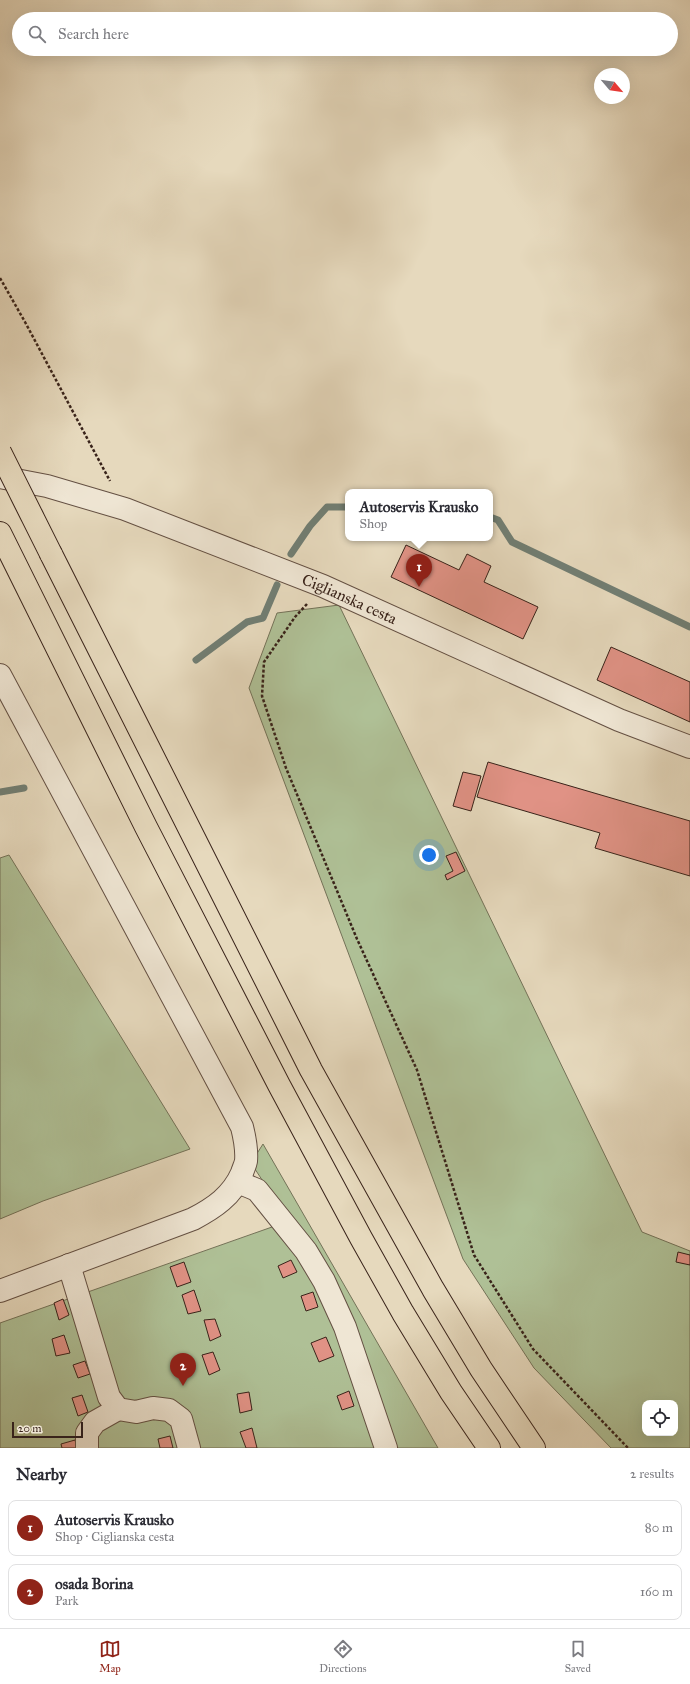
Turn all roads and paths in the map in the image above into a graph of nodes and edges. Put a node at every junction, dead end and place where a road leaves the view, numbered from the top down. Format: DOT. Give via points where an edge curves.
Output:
graph roads {
  1 [pos="0,278"];
  2 [pos="0,452"];
  3 [pos="0,477"];
  4 [pos="125,510"];
  5 [pos="0,533"];
  6 [pos="295,617"];
  7 [pos="0,675"];
  8 [pos="690,747"];
  9 [pos="238,1182"];
  10 [pos="69,1265"];
  11 [pos="0,1291"];
  12 [pos="118,1409"];
  13 [pos="87,1448"];
  14 [pos="189,1448"];
  15 [pos="386,1448"];
  16 [pos="489,1448"];
  17 [pos="534,1448"];
  18 [pos="628,1448"];
  1 -- 4 [label="path"];
  2 -- 17 [label="main road, bridge" via="311,1070 433,1290"];
  3 -- 4 [label="street, Ciglianska cesta" via="48,486"];
  4 -- 8 [label="street, Ciglianska cesta" via="323,586 619,720"];
  5 -- 16 [label="main road" via="275,1078 403,1313"];
  6 -- 18 [label="path" via="264,662 262,696 300,803 357,939 417,1070 474,1255 533,1349"];
  7 -- 9 [label="street" via="242,1127 246,1163"];
  9 -- 10 [label="street" via="224,1199 199,1216"];
  9 -- 15 [label="street" via="257,1190 306,1251 324,1281 344,1327"];
  10 -- 11 [label="street"];
  10 -- 12 [label="street" via="110,1397"];
  12 -- 13 [label="street" via="95,1422 87,1433"];
  12 -- 14 [label="street" via="136,1412 153,1408 169,1410 181,1419"];
}
